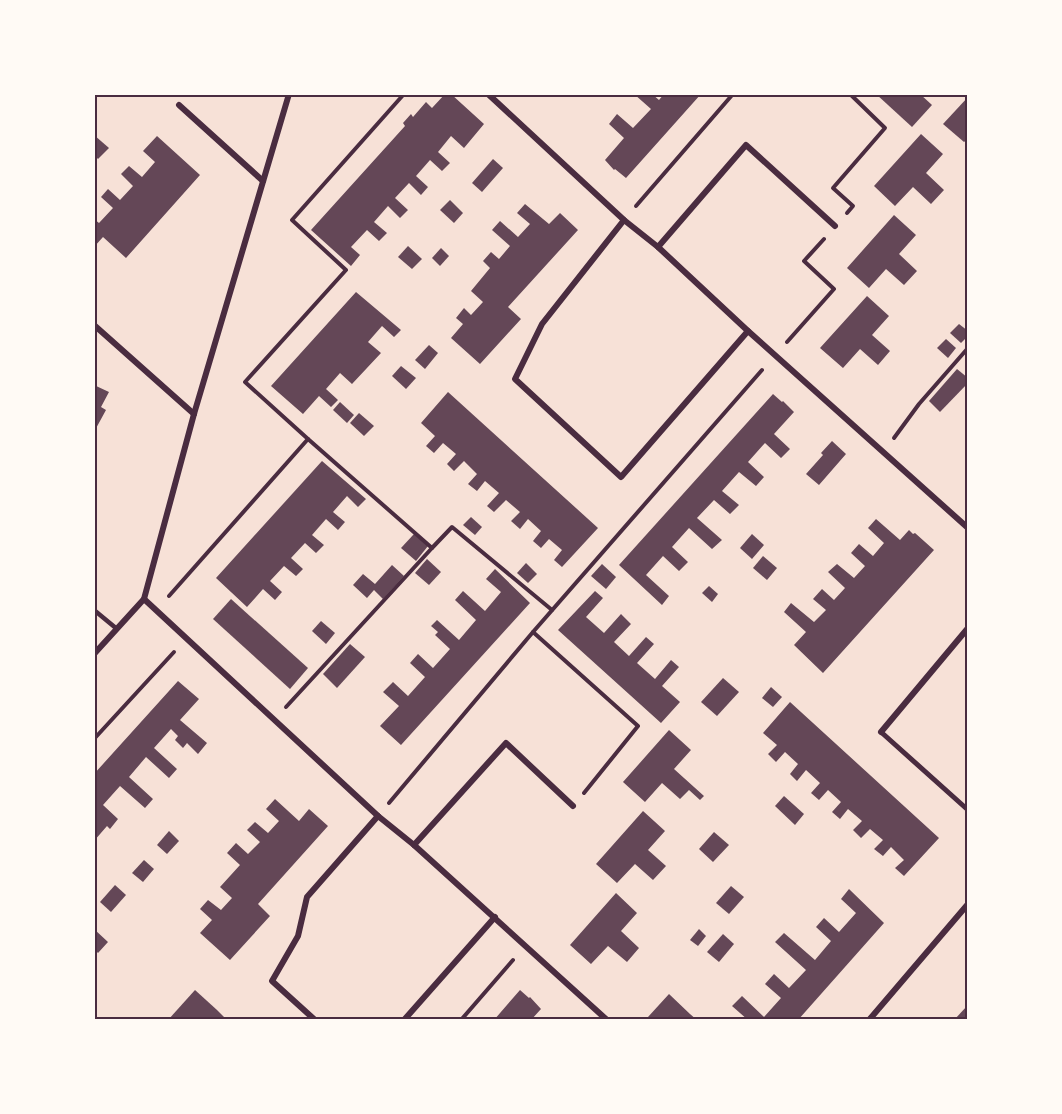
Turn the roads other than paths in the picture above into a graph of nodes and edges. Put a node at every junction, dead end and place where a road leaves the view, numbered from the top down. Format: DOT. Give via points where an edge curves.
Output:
graph roads {
  1 [pos="289,94"];
  2 [pos="488,94"];
  3 [pos="178,105"];
  4 [pos="263,181"];
  5 [pos="624,220"];
  6 [pos="835,226"];
  7 [pos="658,248"];
  8 [pos="94,325"];
  9 [pos="748,331"];
  10 [pos="194,414"];
  11 [pos="968,528"];
  12 [pos="144,599"];
  13 [pos="94,610"];
  14 [pos="968,628"];
  15 [pos="117,629"];
  16 [pos="94,654"];
  17 [pos="881,732"];
  18 [pos="573,806"];
  19 [pos="968,810"];
  20 [pos="378,816"];
  21 [pos="414,845"];
  22 [pos="968,904"];
  23 [pos="495,917"];
  24 [pos="315,1020"];
  25 [pos="404,1020"];
  26 [pos="607,1020"];
  27 [pos="868,1020"];
  1 -- 4 [label="street"];
  2 -- 5 [label="street"];
  3 -- 4 [label="street"];
  4 -- 10 [label="street"];
  5 -- 7 [label="street"];
  5 -- 9 [label="street" via="542,324 515,379 621,477"];
  6 -- 7 [label="street" via="746,145"];
  7 -- 9 [label="street"];
  8 -- 10 [label="street"];
  9 -- 11 [label="street"];
  10 -- 12 [label="street"];
  12 -- 15 [label="street"];
  12 -- 20 [label="street"];
  13 -- 15 [label="lane"];
  14 -- 17 [label="street"];
  15 -- 16 [label="street"];
  17 -- 19 [label="street"];
  18 -- 21 [label="street" via="506,743"];
  20 -- 21 [label="street"];
  20 -- 24 [label="street" via="307,897 298,936 272,981"];
  21 -- 23 [label="street"];
  22 -- 27 [label="street"];
  23 -- 25 [label="street"];
  23 -- 26 [label="street"];
}
